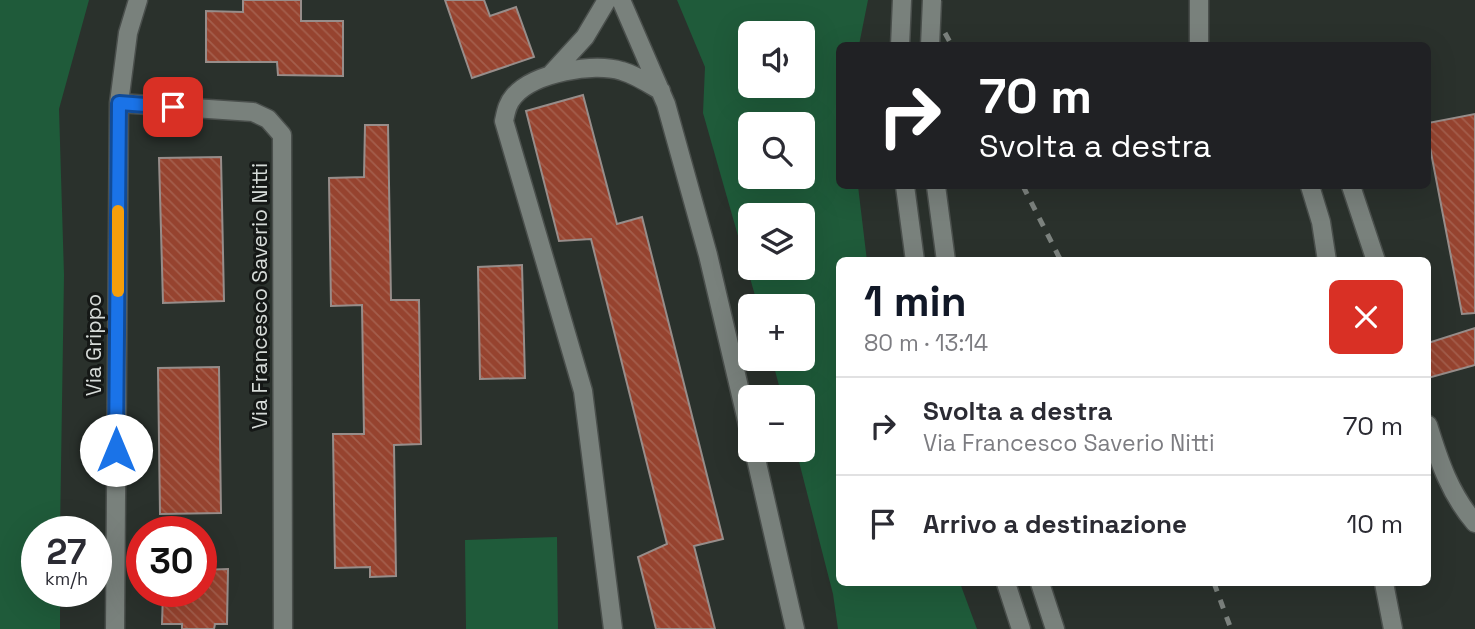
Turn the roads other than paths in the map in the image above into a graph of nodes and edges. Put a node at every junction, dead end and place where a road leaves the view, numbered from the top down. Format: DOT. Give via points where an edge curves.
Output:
graph roads {
  1 [pos="138,0"];
  2 [pos="607,0"];
  3 [pos="621,0"];
  4 [pos="902,0"];
  5 [pos="932,0"];
  6 [pos="1199,0"];
  7 [pos="900,42"];
  8 [pos="930,42"];
  9 [pos="1199,42"];
  10 [pos="547,78"];
  11 [pos="660,91"];
  12 [pos="119,103"];
  13 [pos="905,189"];
  14 [pos="936,189"];
  15 [pos="1311,189"];
  16 [pos="1352,189"];
  17 [pos="914,257"];
  18 [pos="945,257"];
  19 [pos="1325,257"];
  20 [pos="1375,257"];
  21 [pos="738,385"];
  22 [pos="1431,435"];
  23 [pos="757,462"];
  24 [pos="1475,523"];
  25 [pos="1007,586"];
  26 [pos="1041,586"];
  27 [pos="1385,586"];
  28 [pos="115,629"];
  29 [pos="283,629"];
  30 [pos="613,629"];
  31 [pos="795,629"];
  32 [pos="1021,629"];
  33 [pos="1055,629"];
  34 [pos="1393,629"];
  1 -- 12 [label="street, Via Grippo" via="128,33"];
  2 -- 10 [label="street" via="585,37"];
  3 -- 11 [label="street"];
  4 -- 7 [label="street"];
  5 -- 8 [label="street, bridge"];
  6 -- 9 [label="street"];
  10 -- 11 [label="street" via="583,67 621,70"];
  10 -- 30 [label="street" via="513,97 504,121 583,391"];
  11 -- 21 [label="street" via="708,256"];
  12 -- 28 [label="street, Via Grippo"];
  12 -- 29 [label="street, Via Francesco Saverio Nitti" via="253,112 268,119 282,135"];
  13 -- 17 [label="street"];
  14 -- 18 [label="street"];
  15 -- 19 [label="street"];
  16 -- 20 [label="street"];
  22 -- 24 [label="street" via="1440,466"];
  23 -- 31 [label="street"];
  25 -- 32 [label="street"];
  26 -- 33 [label="street"];
  27 -- 34 [label="street"];
}
